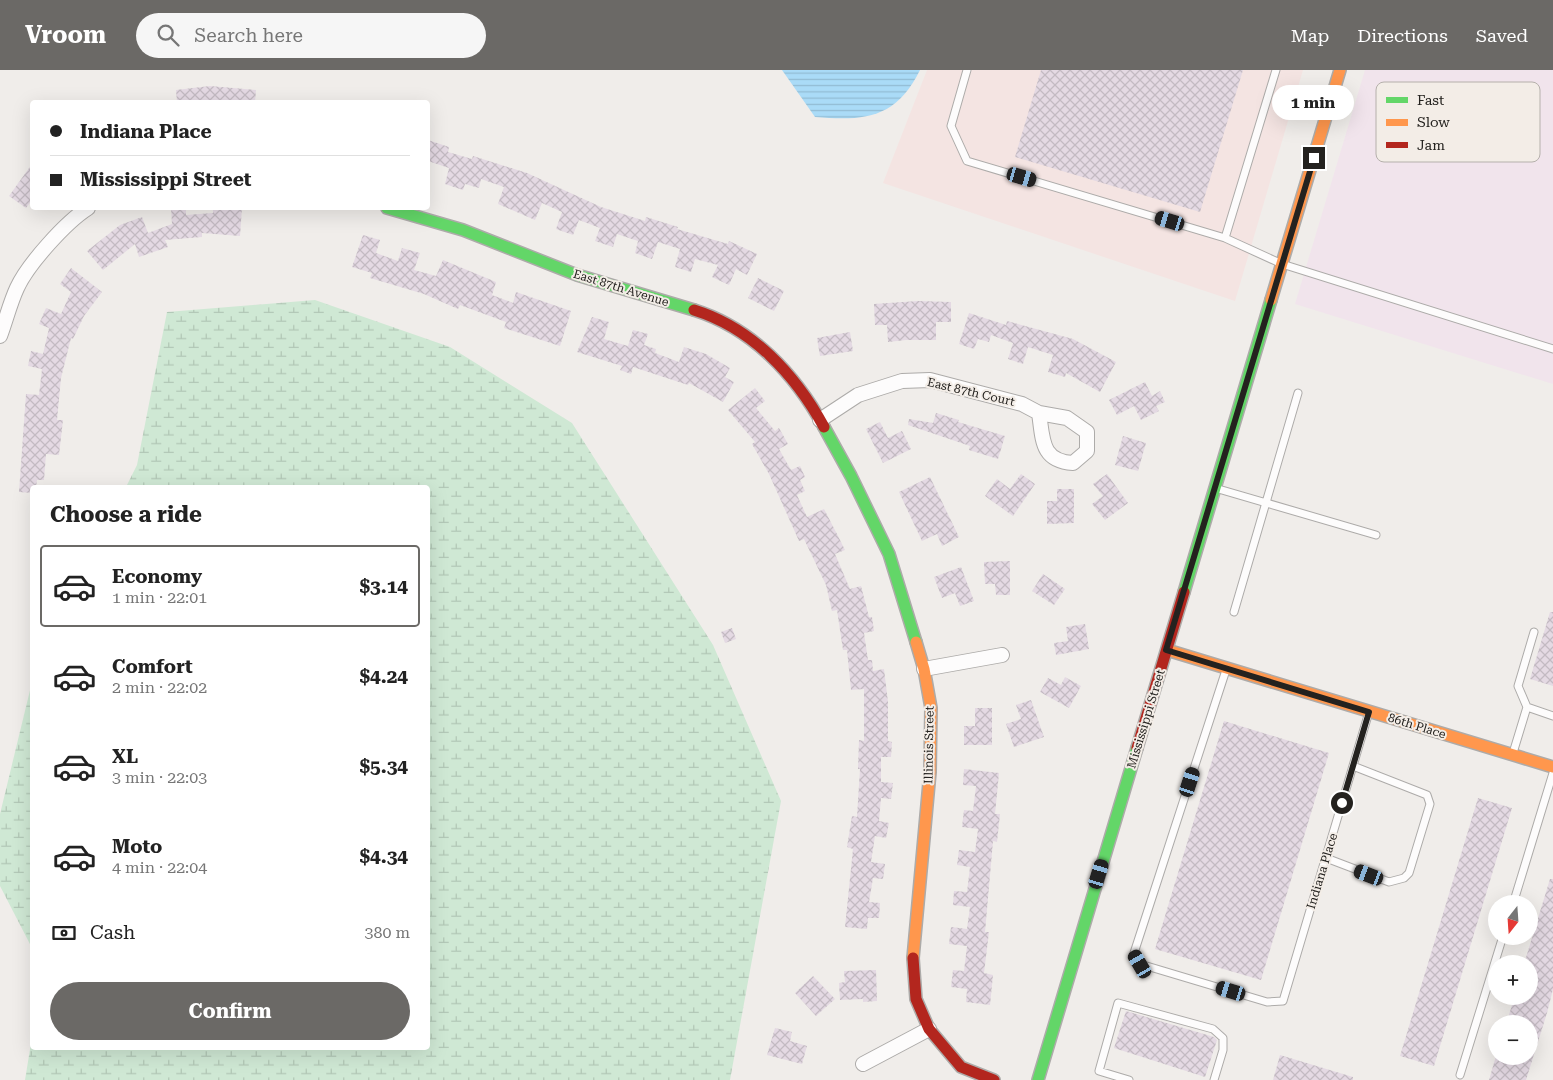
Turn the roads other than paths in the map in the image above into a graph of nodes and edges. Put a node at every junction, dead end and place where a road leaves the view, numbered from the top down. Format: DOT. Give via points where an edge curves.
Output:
graph roads {
  1 [pos="967,70"];
  2 [pos="1276,70"];
  3 [pos="1340,70"];
  4 [pos="85,210"];
  5 [pos="394,210"];
  6 [pos="1225,238"];
  7 [pos="1282,264"];
  8 [pos="0,336"];
  9 [pos="1553,348"];
  10 [pos="1298,393"];
  11 [pos="1039,413"];
  12 [pos="820,420"];
  13 [pos="1215,488"];
  14 [pos="1265,502"];
  15 [pos="1376,535"];
  16 [pos="1234,612"];
  17 [pos="1534,632"];
  18 [pos="1166,650"];
  19 [pos="1002,655"];
  20 [pos="924,668"];
  21 [pos="1227,668"];
  22 [pos="1528,707"];
  23 [pos="1369,712"];
  24 [pos="1553,716"];
  25 [pos="1512,755"];
  26 [pos="1353,766"];
  27 [pos="1553,767"];
  28 [pos="1553,773"];
  29 [pos="1326,858"];
  30 [pos="1516,895"];
  31 [pos="1500,945"];
  32 [pos="930,1029"];
  33 [pos="863,1064"];
  34 [pos="1460,1075"];
  35 [pos="994,1080"];
  36 [pos="1038,1080"];
  37 [pos="1129,1080"];
  38 [pos="1214,1080"];
  1 -- 6 [label="lane" via="951,126 967,161"];
  2 -- 6 [label="lane"];
  3 -- 7 [label="street, Mississippi Street"];
  4 -- 8 [label="street" via="47,247 18,287"];
  5 -- 12 [label="street, East 87th Avenue" via="463,230 577,276 716,317 763,348 795,382"];
  6 -- 7 [label="lane"];
  7 -- 9 [label="lane"];
  7 -- 13 [label="street, Mississippi Street"];
  10 -- 14 [label="lane"];
  11 -- 12 [label="street, East 87th Court" via="1022,404 930,380 902,381 858,395"];
  12 -- 20 [label="street, Illinois Street" via="852,476 889,554"];
  13 -- 14 [label="lane"];
  13 -- 18 [label="street, Mississippi Street"];
  14 -- 15 [label="lane"];
  14 -- 16 [label="lane"];
  17 -- 22 [label="lane" via="1518,686"];
  18 -- 21 [label="street, 86th Place"];
  18 -- 36 [label="street, Mississippi Street"];
  19 -- 20 [label="street"];
  20 -- 32 [label="street, Illinois Street" via="931,708 930,772 913,964 916,999"];
  21 -- 23 [label="street, 86th Place"];
  21 -- 29 [label="lane, Indiana Place" via="1134,953 1140,964 1267,1002 1283,1001"];
  22 -- 24 [label="lane"];
  22 -- 25 [label="lane"];
  23 -- 25 [label="street, 86th Place"];
  23 -- 26 [label="lane, Indiana Place"];
  25 -- 27 [label="street, 86th Place"];
  26 -- 29 [label="lane, Indiana Place"];
  26 -- 29 [label="lane" via="1427,795 1430,804 1409,873 1404,878 1389,882"];
  28 -- 30 [label="lane"];
  31 -- 34 [label="lane"];
  32 -- 33 [label="street"];
  32 -- 35 [label="street, Illinois Street" via="942,1048 960,1066"];
  37 -- 38 [label="lane" via="1099,1071 1118,1003 1213,1029 1223,1038 1223,1050"];
}
